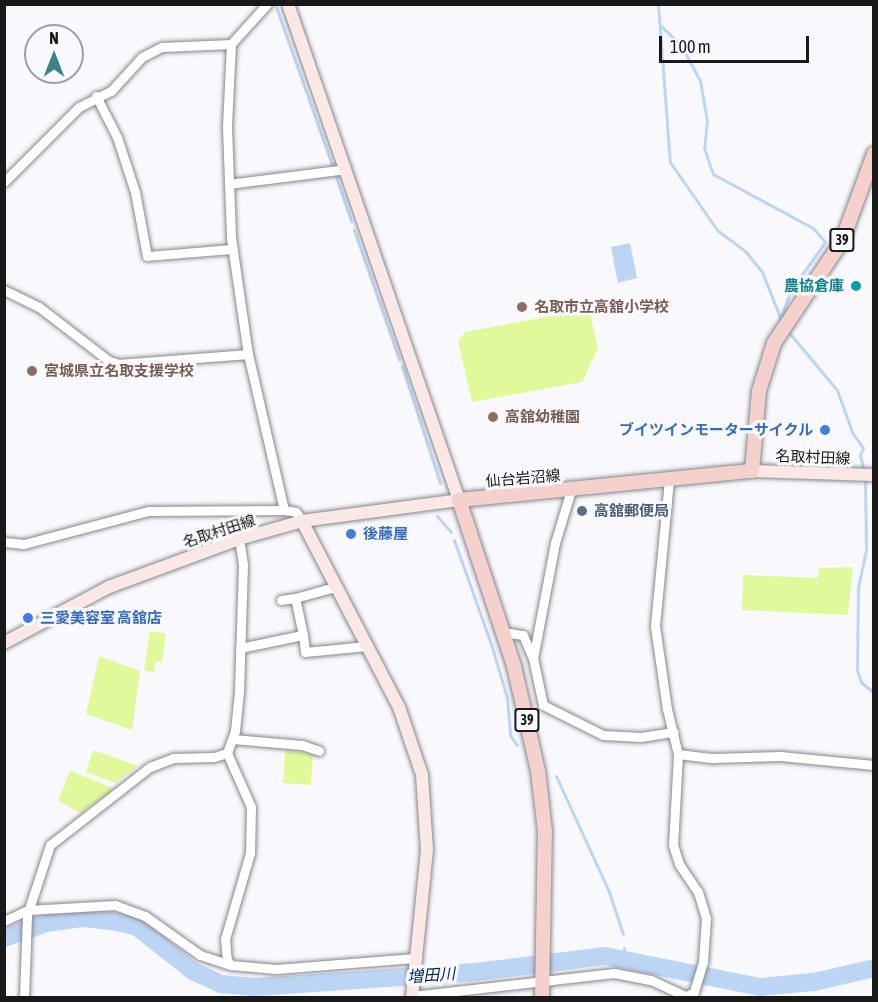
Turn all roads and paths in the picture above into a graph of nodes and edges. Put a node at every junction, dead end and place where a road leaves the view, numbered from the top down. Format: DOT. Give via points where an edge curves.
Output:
graph roads {
  1 [pos="267,4"];
  2 [pos="288,4"];
  3 [pos="231,44"];
  4 [pos="96,96"];
  5 [pos="873,154"];
  6 [pos="346,169"];
  7 [pos="4,182"];
  8 [pos="229,184"];
  9 [pos="233,249"];
  10 [pos="4,290"];
  11 [pos="248,354"];
  12 [pos="752,471"];
  13 [pos="869,475"];
  14 [pos="669,480"];
  15 [pos="571,490"];
  16 [pos="459,500"];
  17 [pos="284,510"];
  18 [pos="302,521"];
  19 [pos="239,539"];
  20 [pos="4,542"];
  21 [pos="335,587"];
  22 [pos="295,598"];
  23 [pos="281,600"];
  24 [pos="503,632"];
  25 [pos="303,635"];
  26 [pos="4,643"];
  27 [pos="367,646"];
  28 [pos="240,648"];
  29 [pos="533,658"];
  30 [pos="674,732"];
  31 [pos="232,739"];
  32 [pos="319,751"];
  33 [pos="227,753"];
  34 [pos="678,754"];
  35 [pos="873,765"];
  36 [pos="28,913"];
  37 [pos="4,921"];
  38 [pos="415,960"];
  39 [pos="231,965"];
  40 [pos="543,987"];
  41 [pos="412,995"];
  42 [pos="688,995"];
  43 [pos="24,998"];
  1 -- 3 [label="street"];
  2 -- 6 [label="street"];
  3 -- 4 [label="street" via="162,47 142,57 111,91"];
  3 -- 8 [label="street"];
  4 -- 7 [label="street"];
  4 -- 9 [label="street" via="117,137 135,192 147,256"];
  5 -- 12 [label="main road, 39" via="842,241 780,331 759,391"];
  6 -- 8 [label="street"];
  6 -- 16 [label="street"];
  8 -- 9 [label="street"];
  9 -- 11 [label="street"];
  10 -- 11 [label="street" via="39,308 109,361 119,364"];
  11 -- 17 [label="street"];
  12 -- 13 [label="street, 名取村田線"];
  12 -- 14 [label="main road, 仙台岩沼線"];
  14 -- 15 [label="main road, 仙台岩沼線"];
  14 -- 30 [label="street" via="655,626 666,709"];
  15 -- 16 [label="main road, 仙台岩沼線"];
  15 -- 29 [label="street" via="555,543"];
  16 -- 18 [label="street, 名取村田線"];
  16 -- 24 [label="main road, 39"];
  17 -- 18 [label="street" via="296,512"];
  17 -- 20 [label="street" via="148,511 24,544"];
  18 -- 19 [label="street, 名取村田線"];
  18 -- 21 [label="street"];
  19 -- 26 [label="street, 名取村田線" via="109,587"];
  19 -- 28 [label="street" via="243,565"];
  21 -- 22 [label="street"];
  21 -- 27 [label="street"];
  22 -- 23 [label="street"];
  22 -- 25 [label="street"];
  24 -- 29 [label="street" via="523,635"];
  24 -- 40 [label="main road, 39" via="539,781 545,832"];
  25 -- 27 [label="street" via="305,652"];
  25 -- 28 [label="street"];
  27 -- 38 [label="street" via="403,717 424,784 427,850"];
  28 -- 31 [label="street"];
  29 -- 30 [label="street" via="543,705 570,722 603,735 641,737"];
  30 -- 34 [label="street"];
  31 -- 32 [label="street" via="302,745"];
  31 -- 33 [label="street"];
  33 -- 36 [label="street" via="173,759 150,767 57,837 45,853"];
  33 -- 39 [label="street" via="251,807 250,854 225,939"];
  34 -- 35 [label="street" via="713,758 780,756"];
  34 -- 42 [label="street" via="673,845 679,864 703,904 704,962"];
  36 -- 37 [label="street"];
  36 -- 39 [label="street" via="92,904 123,907 162,926 200,956"];
  36 -- 43 [label="street"];
  38 -- 39 [label="street" via="334,967"];
  38 -- 41 [label="street"];
  40 -- 41 [label="street" via="483,986"];
  40 -- 42 [label="street" via="614,973 651,980"];
}
